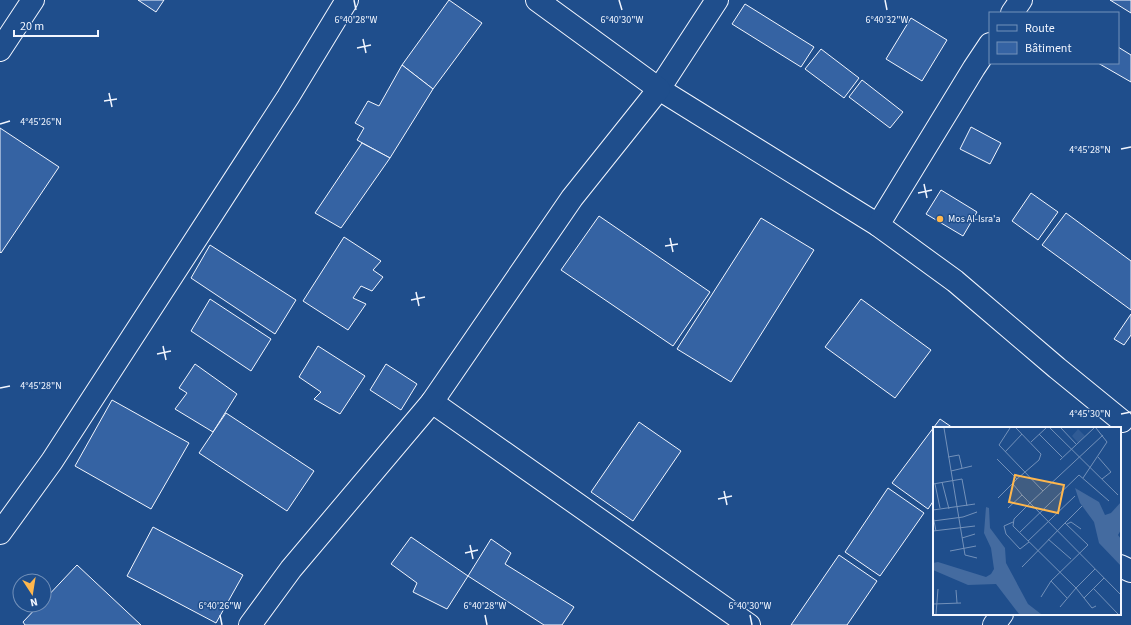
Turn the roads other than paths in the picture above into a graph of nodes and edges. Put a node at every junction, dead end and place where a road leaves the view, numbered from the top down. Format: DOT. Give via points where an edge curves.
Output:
graph roads {
  1 [pos="33,0"];
  2 [pos="347,0"];
  3 [pos="537,0"];
  4 [pos="717,0"];
  5 [pos="1021,0"];
  6 [pos="1013,12"];
  7 [pos="989,46"];
  8 [pos="0,50"];
  9 [pos="659,88"];
  10 [pos="878,225"];
  11 [pos="432,402"];
  12 [pos="1124,419"];
  13 [pos="0,533"];
  14 [pos="1121,566"];
  15 [pos="1131,571"];
  16 [pos="1001,615"];
  17 [pos="250,625"];
  18 [pos="750,625"];
  19 [pos="994,625"];
  1 -- 8 [label="street"];
  2 -- 13 [label="street" via="288,97 61,448"];
  3 -- 9 [label="street"];
  4 -- 9 [label="street"];
  5 -- 6 [label="street"];
  7 -- 10 [label="street"];
  9 -- 10 [label="street"];
  9 -- 11 [label="street" via="572,198"];
  10 -- 12 [label="street" via="954,281 1057,368"];
  11 -- 17 [label="street" via="291,569"];
  11 -- 18 [label="street"];
  14 -- 15 [label="street"];
  16 -- 19 [label="street"];
}
